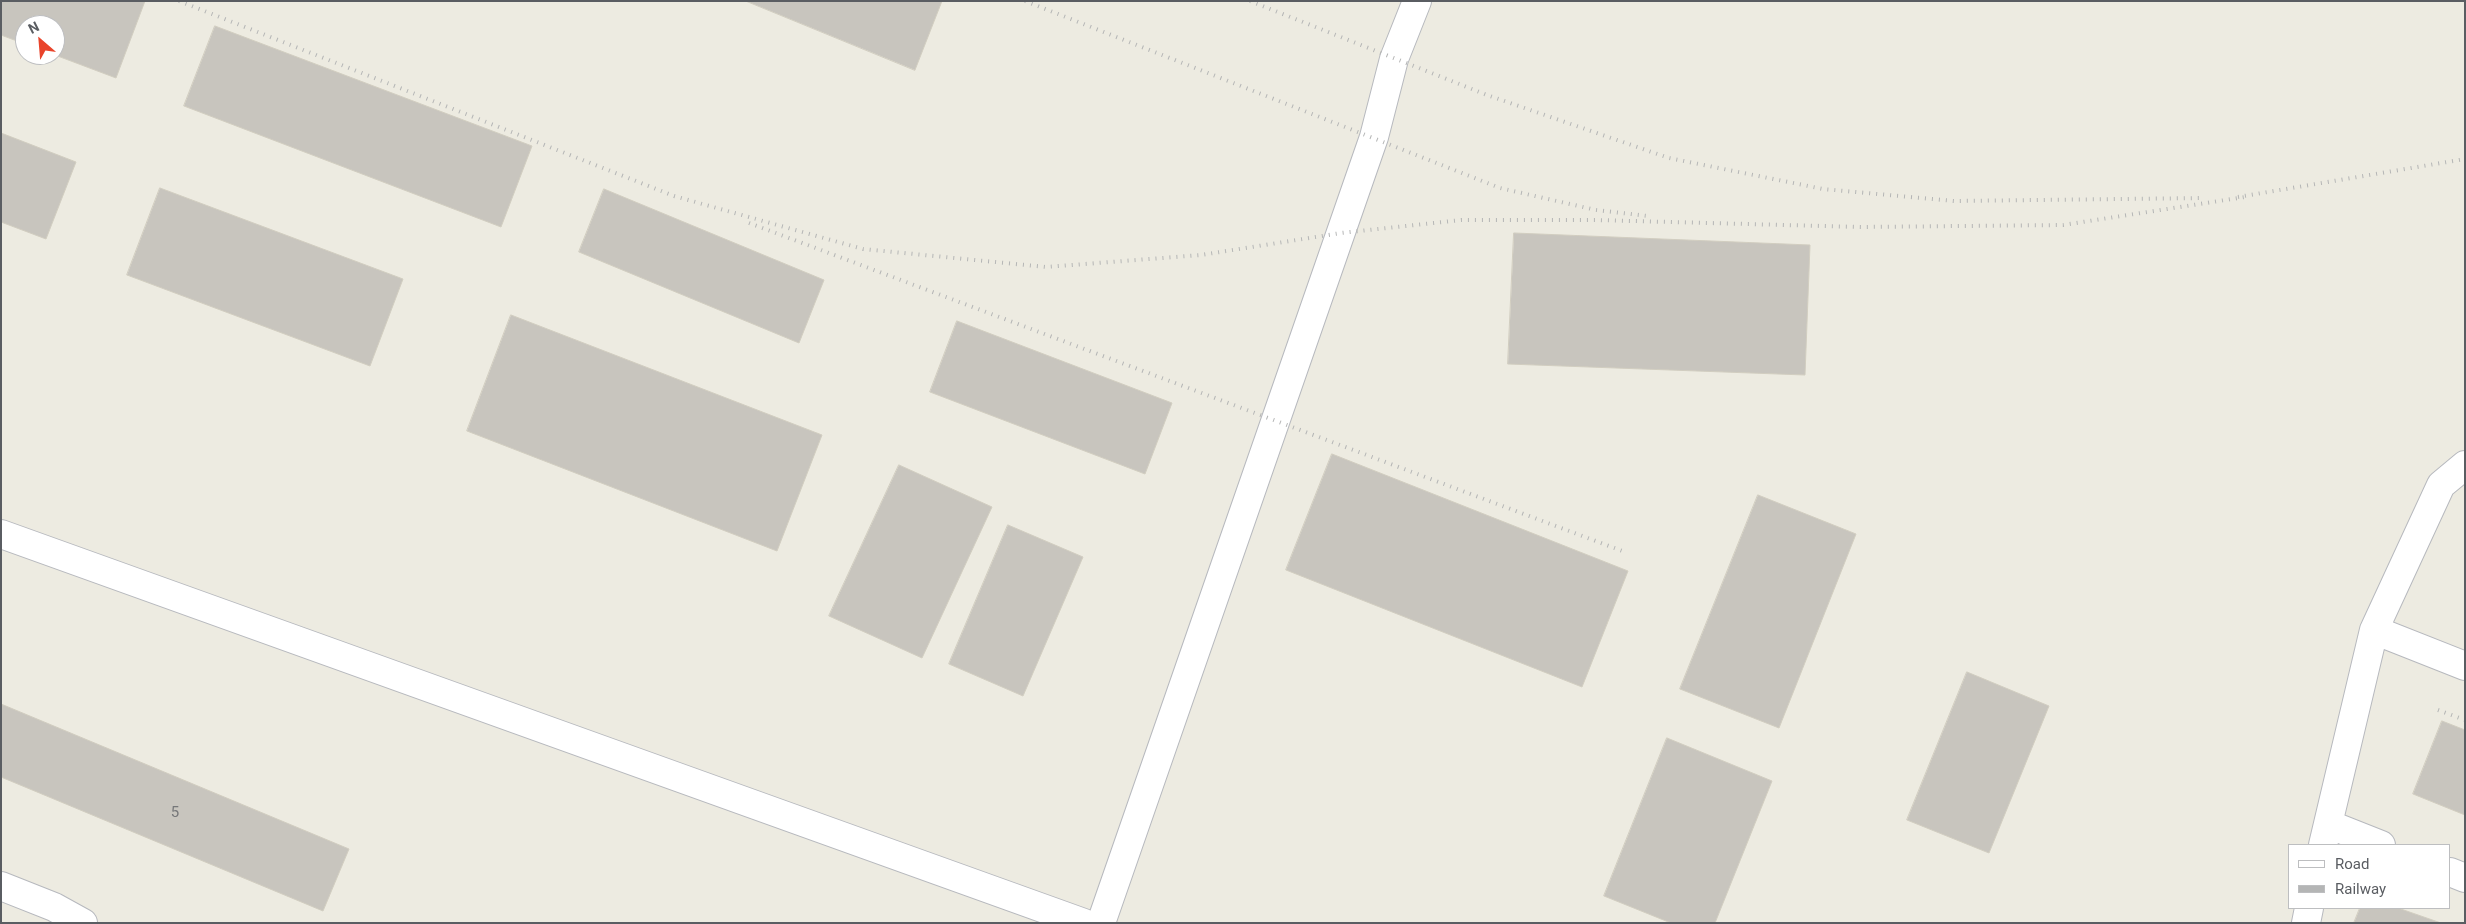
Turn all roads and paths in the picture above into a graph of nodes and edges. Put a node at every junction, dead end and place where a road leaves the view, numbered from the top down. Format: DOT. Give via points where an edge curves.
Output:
graph roads {
  1 [pos="1417,1"];
  2 [pos="2465,465"];
  3 [pos="2453,490"];
  4 [pos="1,534"];
  5 [pos="2374,630"];
  6 [pos="2465,666"];
  7 [pos="2325,835"];
  8 [pos="2375,844"];
  9 [pos="2451,872"];
  10 [pos="2465,878"];
  11 [pos="1,886"];
  12 [pos="2309,909"];
  13 [pos="84,923"];
  14 [pos="1084,923"];
  15 [pos="1101,923"];
  16 [pos="2306,923"];
  1 -- 15 [label="street" via="1394,59 1374,137"];
  2 -- 3 [label="street"];
  3 -- 5 [label="street"];
  4 -- 14 [label="street"];
  5 -- 6 [label="street"];
  5 -- 7 [label="street"];
  7 -- 8 [label="street"];
  9 -- 10 [label="street"];
  11 -- 13 [label="street"];
  12 -- 16 [label="street"];
}
